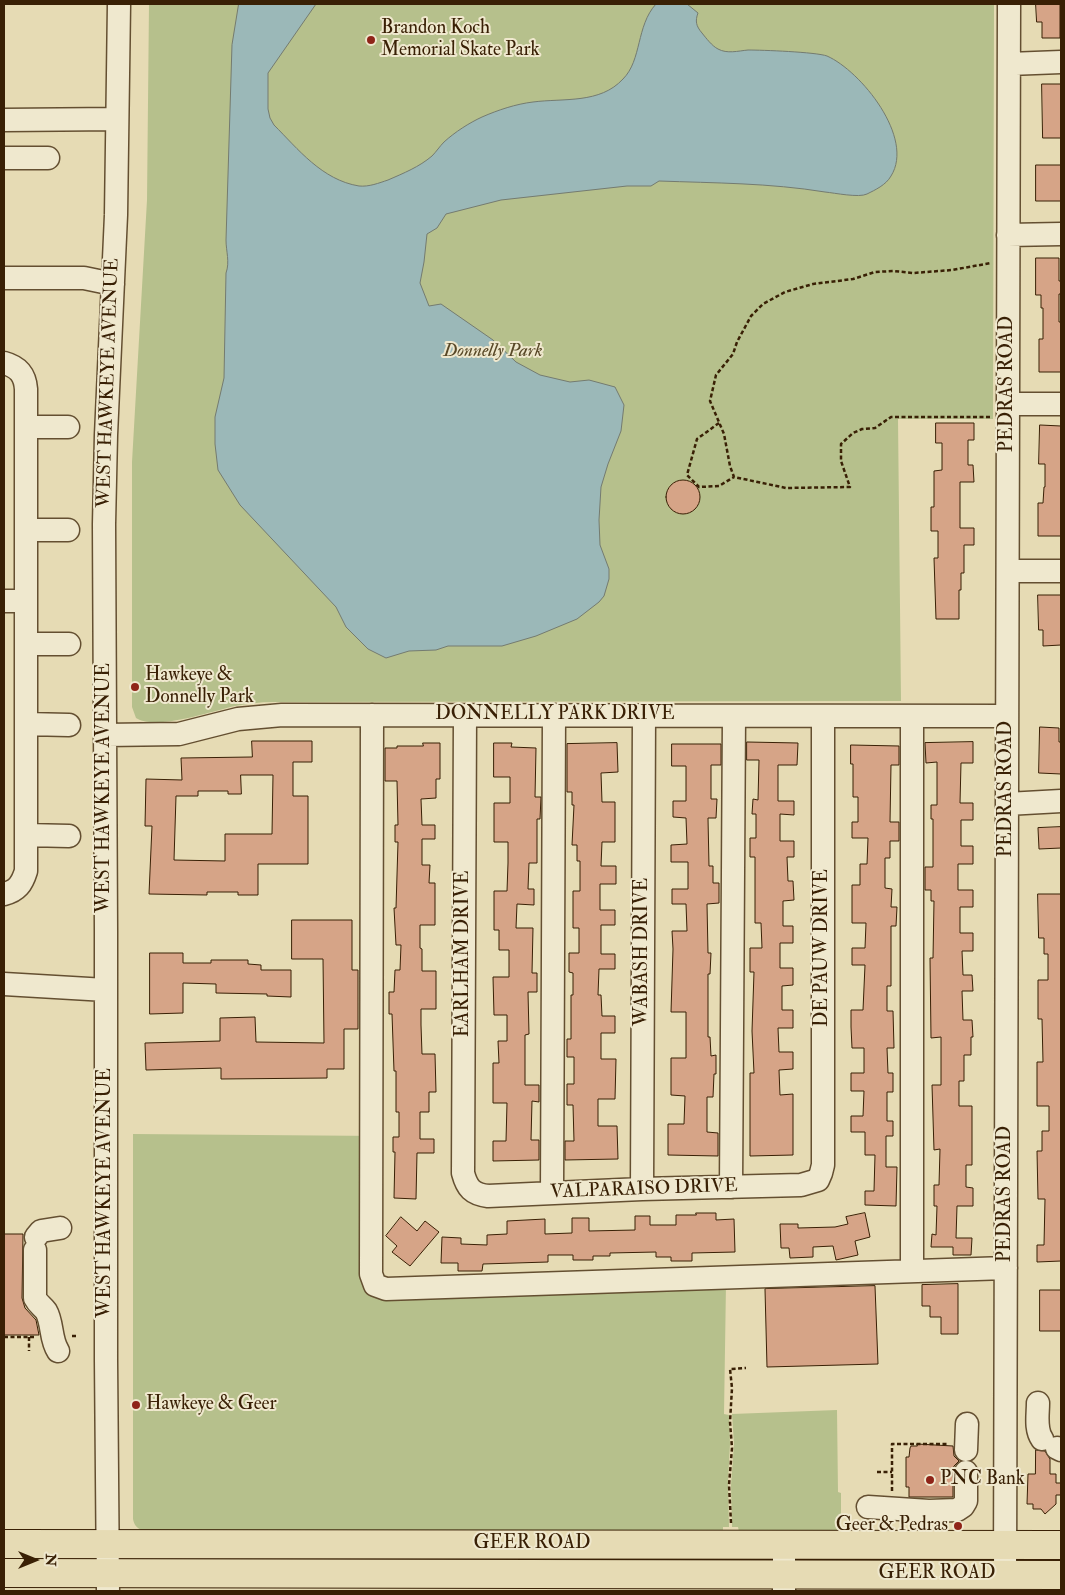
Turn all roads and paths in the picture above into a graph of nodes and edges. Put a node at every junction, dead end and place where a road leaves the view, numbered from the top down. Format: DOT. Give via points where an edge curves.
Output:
graph roads {
  1 [pos="119,4"];
  2 [pos="1009,4"];
  3 [pos="1061,62"];
  4 [pos="1008,64"];
  5 [pos="117,119"];
  6 [pos="4,120"];
  7 [pos="4,158"];
  8 [pos="48,158"];
  9 [pos="1061,234"];
  10 [pos="1008,235"];
  11 [pos="991,264"];
  12 [pos="4,278"];
  13 [pos="113,284"];
  14 [pos="4,363"];
  15 [pos="1061,404"];
  16 [pos="999,410"];
  17 [pos="719,423"];
  18 [pos="26,427"];
  19 [pos="68,427"];
  20 [pos="734,477"];
  21 [pos="26,530"];
  22 [pos="68,530"];
  23 [pos="1008,571"];
  24 [pos="1061,571"];
  25 [pos="4,601"];
  26 [pos="26,601"];
  27 [pos="26,644"];
  28 [pos="68,644"];
  29 [pos="372,715"];
  30 [pos="554,715"];
  31 [pos="644,715"];
  32 [pos="465,716"];
  33 [pos="734,716"];
  34 [pos="823,716"];
  35 [pos="912,716"];
  36 [pos="1007,716"];
  37 [pos="26,724"];
  38 [pos="68,724"];
  39 [pos="105,735"];
  40 [pos="1061,801"];
  41 [pos="1007,804"];
  42 [pos="26,836"];
  43 [pos="69,836"];
  44 [pos="4,894"];
  45 [pos="4,984"];
  46 [pos="106,990"];
  47 [pos="818,1180"];
  48 [pos="731,1187"];
  49 [pos="642,1189"];
  50 [pos="471,1191"];
  51 [pos="552,1192"];
  52 [pos="60,1228"];
  53 [pos="1006,1268"];
  54 [pos="912,1271"];
  55 [pos="4,1337"];
  56 [pos="29,1337"];
  57 [pos="36,1337"];
  58 [pos="29,1351"];
  59 [pos="58,1351"];
  60 [pos="746,1368"];
  61 [pos="1038,1402"];
  62 [pos="962,1438"];
  63 [pos="1054,1446"];
  64 [pos="877,1472"];
  65 [pos="892,1472"];
  66 [pos="963,1472"];
  67 [pos="892,1497"];
  68 [pos="868,1507"];
  69 [pos="730,1530"];
  70 [pos="4,1544"];
  71 [pos="108,1544"];
  72 [pos="784,1544"];
  73 [pos="1005,1545"];
  74 [pos="1061,1545"];
  75 [pos="4,1573"];
  76 [pos="1005,1574"];
  77 [pos="1061,1575"];
  78 [pos="108,1582"];
  79 [pos="784,1583"];
  1 -- 5 [label="street, WEST HAWKEYE AVENUE"];
  2 -- 4 [label="street, PEDRAS ROAD"];
  3 -- 4 [label="street"];
  4 -- 10 [label="street, PEDRAS ROAD"];
  5 -- 6 [label="street"];
  5 -- 13 [label="street, WEST HAWKEYE AVENUE"];
  7 -- 8 [label="street"];
  9 -- 10 [label="street"];
  10 -- 16 [label="street, PEDRAS ROAD"];
  11 -- 17 [label="path" via="913,273 875,272 785,292 763,304 751,316 733,354 716,375 710,401"];
  12 -- 13 [label="street" via="84,278"];
  13 -- 39 [label="street, WEST HAWKEYE AVENUE" via="104,524"];
  14 -- 18 [label="street" via="19,370 25,378"];
  15 -- 16 [label="street"];
  16 -- 20 [label="path" via="891,417 875,428 853,433 841,444 840,453 850,487 786,488"];
  16 -- 23 [label="street, PEDRAS ROAD"];
  17 -- 20 [label="path"];
  17 -- 20 [label="path" via="697,439 687,475 699,487 719,486"];
  18 -- 19 [label="street"];
  18 -- 21 [label="street"];
  21 -- 22 [label="street"];
  21 -- 26 [label="street"];
  23 -- 24 [label="street"];
  23 -- 36 [label="street, PEDRAS ROAD"];
  25 -- 26 [label="street"];
  26 -- 27 [label="street"];
  27 -- 28 [label="street"];
  27 -- 37 [label="street"];
  29 -- 32 [label="street, DONNELLY PARK DRIVE"];
  29 -- 39 [label="street, DONNELLY PARK DRIVE" via="269,716 179,734"];
  29 -- 54 [label="street" via="371,1274 375,1285 386,1289"];
  30 -- 31 [label="street, DONNELLY PARK DRIVE"];
  30 -- 32 [label="street, DONNELLY PARK DRIVE"];
  30 -- 51 [label="street"];
  31 -- 33 [label="street, DONNELLY PARK DRIVE"];
  31 -- 49 [label="street, WABASH DRIVE"];
  32 -- 50 [label="street, EARLHAM DRIVE" via="462,1173"];
  33 -- 34 [label="street, DONNELLY PARK DRIVE"];
  33 -- 48 [label="street"];
  34 -- 35 [label="street, DONNELLY PARK DRIVE"];
  34 -- 47 [label="street, DE PAUW DRIVE" via="823,1165"];
  35 -- 36 [label="street, DONNELLY PARK DRIVE"];
  35 -- 54 [label="street"];
  36 -- 41 [label="street, PEDRAS ROAD"];
  37 -- 38 [label="street"];
  37 -- 42 [label="street"];
  39 -- 46 [label="street, WEST HAWKEYE AVENUE"];
  40 -- 41 [label="street"];
  41 -- 53 [label="street, PEDRAS ROAD"];
  42 -- 43 [label="street"];
  42 -- 44 [label="street" via="24,880 11,893"];
  45 -- 46 [label="street"];
  46 -- 71 [label="street, WEST HAWKEYE AVENUE"];
  47 -- 48 [label="street, VALPARAISO DRIVE" via="801,1185"];
  48 -- 49 [label="street, VALPARAISO DRIVE"];
  49 -- 51 [label="street, VALPARAISO DRIVE"];
  50 -- 51 [label="street, VALPARAISO DRIVE" via="488,1196"];
  52 -- 59 [label="street" via="42,1231 35,1244 35,1298 46,1312"];
  53 -- 54 [label="street"];
  53 -- 73 [label="street, PEDRAS ROAD"];
  55 -- 56 [label="path"];
  56 -- 57 [label="path"];
  56 -- 58 [label="path"];
  60 -- 69 [label="path" via="730,1369"];
  61 -- 63 [label="street" via="1038,1432"];
  62 -- 65 [label="path" via="892,1444"];
  64 -- 65 [label="path"];
  65 -- 67 [label="path"];
  66 -- 68 [label="street" via="966,1501 950,1512"];
  70 -- 71 [label="main road, GEER ROAD"];
  71 -- 72 [label="main road, GEER ROAD"];
  71 -- 78 [label="street, WEST HAWKEYE AVENUE"];
  72 -- 73 [label="main road, GEER ROAD"];
  72 -- 79 [label="street"];
  73 -- 74 [label="main road, GEER ROAD"];
  73 -- 76 [label="street, PEDRAS ROAD"];
  75 -- 78 [label="main road, GEER ROAD"];
  76 -- 77 [label="main road, GEER ROAD"];
  76 -- 79 [label="main road, GEER ROAD"];
  78 -- 79 [label="main road, GEER ROAD"];
}
